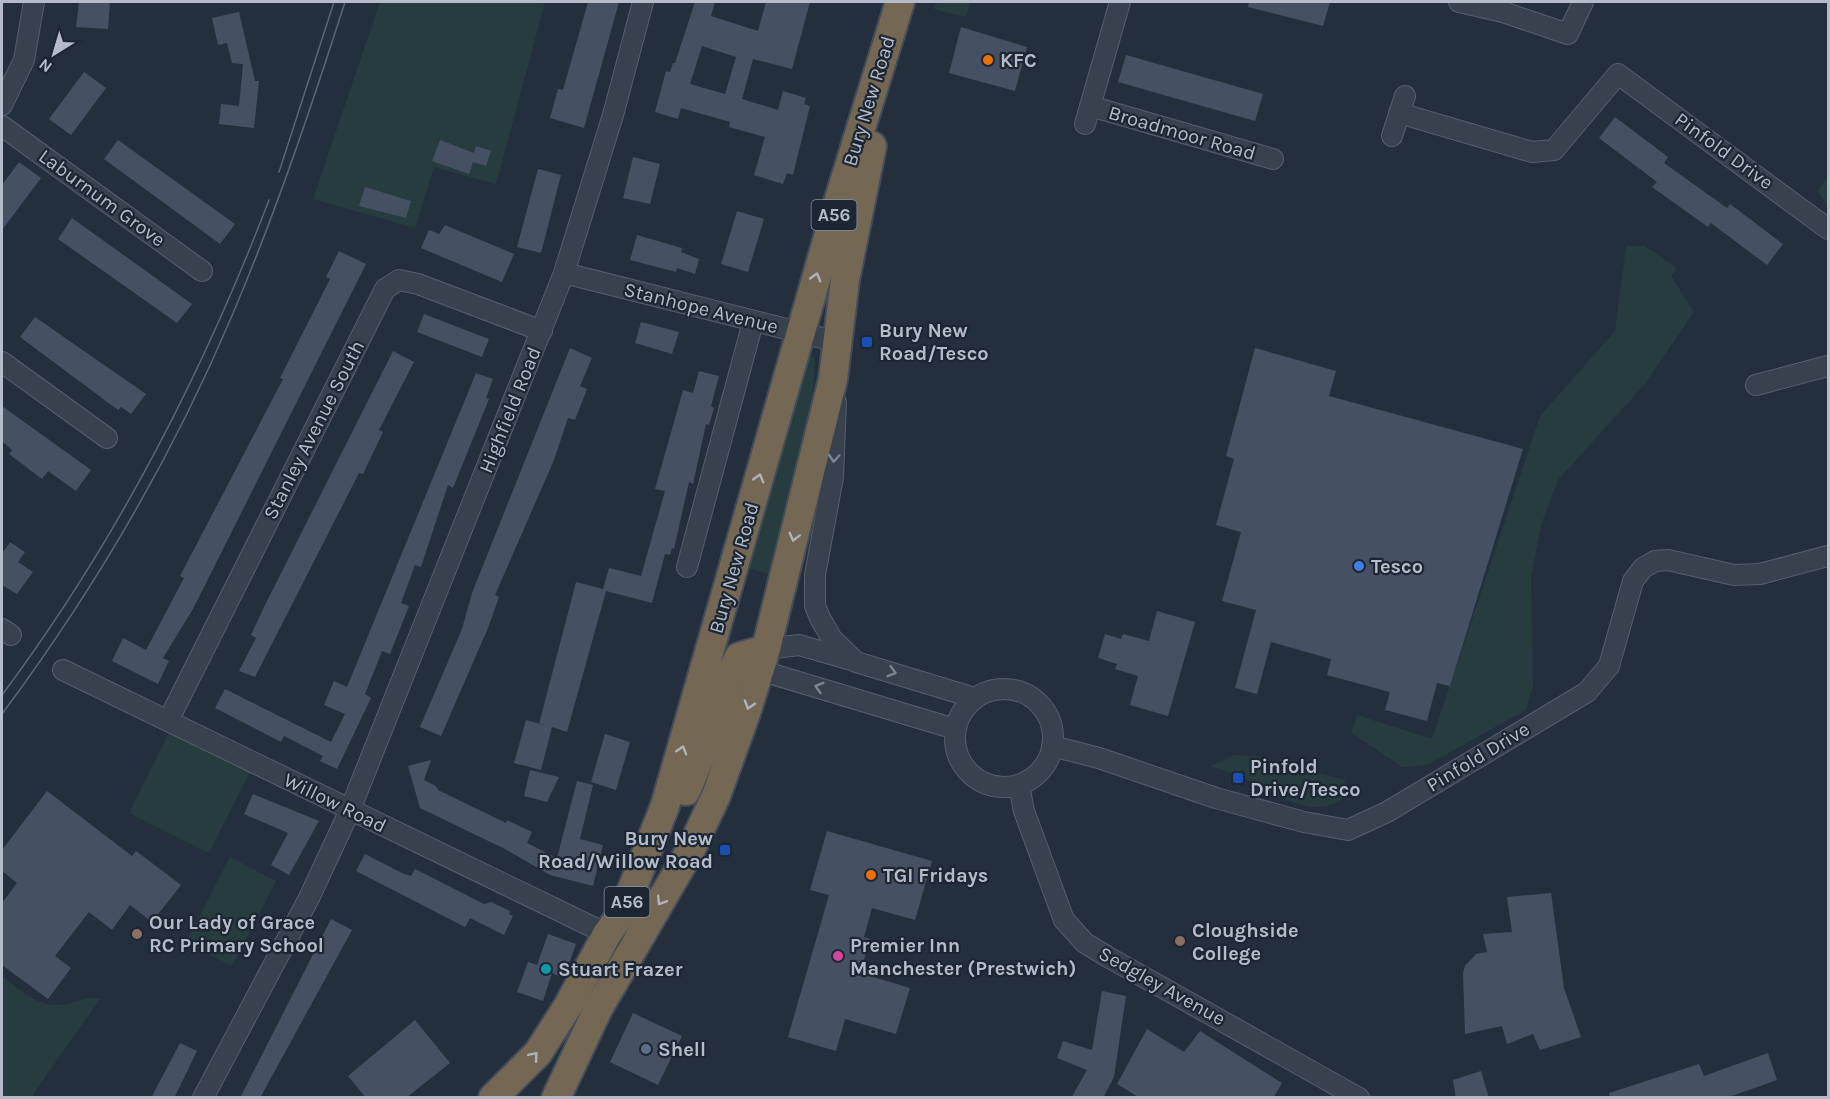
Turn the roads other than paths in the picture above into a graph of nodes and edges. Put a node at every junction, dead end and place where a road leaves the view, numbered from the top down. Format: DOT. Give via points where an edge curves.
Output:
graph roads {
  1 [pos="34,2"];
  2 [pos="643,2"];
  3 [pos="900,2"];
  4 [pos="1120,2"];
  5 [pos="1459,2"];
  6 [pos="1584,2"];
  7 [pos="2,105"];
  8 [pos="2,126"];
  9 [pos="1392,136"];
  10 [pos="1273,159"];
  11 [pos="1828,229"];
  12 [pos="202,271"];
  13 [pos="564,273"];
  14 [pos="753,322"];
  15 [pos="542,331"];
  16 [pos="800,333"];
  17 [pos="838,342"];
  18 [pos="2,362"];
  19 [pos="1828,366"];
  20 [pos="833,379"];
  21 [pos="1756,385"];
  22 [pos="107,438"];
  23 [pos="1828,556"];
  24 [pos="687,567"];
  25 [pos="715,637"];
  26 [pos="755,659"];
  27 [pos="856,662"];
  28 [pos="63,670"];
  29 [pos="975,698"];
  30 [pos="168,721"];
  31 [pos="956,729"];
  32 [pos="1052,746"];
  33 [pos="1018,784"];
  34 [pos="350,810"];
  35 [pos="626,902"];
  36 [pos="607,934"];
  37 [pos="203,1098"];
  38 [pos="493,1098"];
  39 [pos="556,1098"];
  40 [pos="1359,1098"];
  1 -- 7 [label="street" via="24,60"];
  2 -- 13 [label="street, Highfield Road"];
  16 -- 3 [label="highway, Bury New Road / A56, one-way"];
  3 -- 17 [label="highway, Bury New Road / A56" via="845,280"];
  4 -- 10 [label="street, Broadmoor Road" via="1088,115 1243,158"];
  5 -- 6 [label="street" via="1568,34"];
  8 -- 12 [label="street, Laburnum Grove"];
  9 -- 11 [label="street, Pinfold Drive" via="1402,104 1532,152 1554,150 1618,74"];
  13 -- 14 [label="street, Stanhope Avenue"];
  13 -- 15 [label="street, Highfield Road"];
  14 -- 16 [label="street, Stanhope Avenue"];
  14 -- 24 [label="street"];
  15 -- 30 [label="street, Stanley Avenue South" via="418,284 399,280 385,289"];
  15 -- 34 [label="street, Highfield Road"];
  16 -- 17 [label="street, Stanhope Avenue"];
  25 -- 16 [label="highway, Bury New Road / A56, one-way"];
  17 -- 20 [label="highway, Bury New Road / A56"];
  18 -- 22 [label="street"];
  19 -- 21 [label="street" via="1785,386"];
  20 -- 26 [label="highway, Bury New Road / A56, one-way"];
  20 -- 27 [label="street, one-way" via="833,477 814,575 815,606 832,639"];
  23 -- 32 [label="street, Pinfold Drive" via="1760,574 1734,575 1668,560 1655,561 1633,581 1609,666 1587,692 1387,813 1348,830 1216,798"];
  25 -- 26 [label="highway"];
  35 -- 25 [label="highway, Bury New Road / A56, one-way" via="665,806"];
  26 -- 27 [label="street" via="799,645"];
  31 -- 26 [label="street, one-way"];
  26 -- 35 [label="highway" via="726,682 717,717 654,871"];
  26 -- 39 [label="highway, Bury New Road / A56, one-way" via="716,796 691,849 598,1009"];
  27 -- 29 [label="street, one-way"];
  28 -- 30 [label="street, Willow Road"];
  29 -- 31 [label="street" via="959,717"];
  29 -- 32 [label="street" via="1000,689 1032,698 1050,722"];
  30 -- 34 [label="street, Willow Road"];
  31 -- 33 [label="street" via="958,757 976,778 989,785"];
  32 -- 33 [label="street" via="1041,770"];
  33 -- 40 [label="street, Sedgley Avenue" via="1057,902 1076,935 1108,957"];
  34 -- 36 [label="street, Willow Road"];
  34 -- 37 [label="street, Highfield Road" via="309,898"];
  35 -- 36 [label="highway, Bury New Road / A56"];
  38 -- 36 [label="highway, Bury New Road / A56, one-way" via="538,1053"];
}
